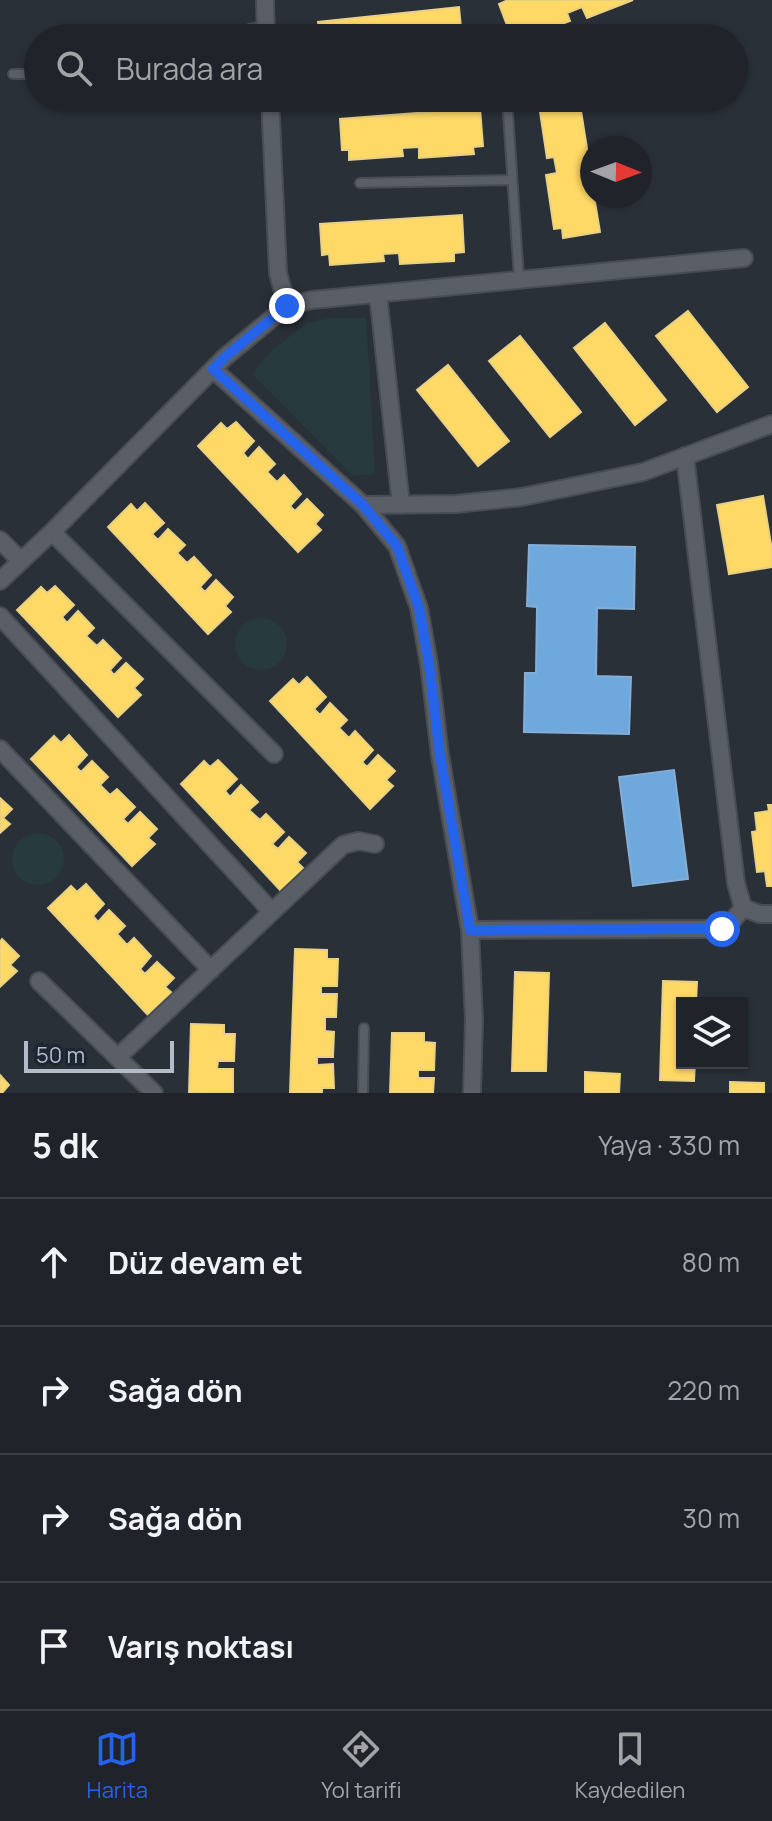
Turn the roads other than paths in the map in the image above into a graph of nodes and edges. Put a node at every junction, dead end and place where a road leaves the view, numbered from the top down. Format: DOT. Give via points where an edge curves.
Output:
graph roads {
  1 [pos="265,0"];
  2 [pos="266,24"];
  3 [pos="13,74"];
  4 [pos="24,74"];
  5 [pos="271,112"];
  6 [pos="508,112"];
  7 [pos="512,180"];
  8 [pos="360,183"];
  9 [pos="744,258"];
  10 [pos="519,280"];
  11 [pos="378,294"];
  12 [pos="287,306"];
  13 [pos="213,369"];
  14 [pos="772,424"];
  15 [pos="685,456"];
  16 [pos="363,505"];
  17 [pos="401,505"];
  18 [pos="52,532"];
  19 [pos="0,540"];
  20 [pos="21,561"];
  21 [pos="0,581"];
  22 [pos="0,616"];
  23 [pos="0,749"];
  24 [pos="274,754"];
  25 [pos="375,844"];
  26 [pos="743,908"];
  27 [pos="272,912"];
  28 [pos="772,914"];
  29 [pos="470,930"];
  30 [pos="211,970"];
  31 [pos="39,981"];
  32 [pos="364,1028"];
  33 [pos="118,1057"];
  34 [pos="154,1093"];
  35 [pos="363,1093"];
  36 [pos="472,1093"];
  1 -- 2 [label="street"];
  3 -- 4 [label="lane"];
  5 -- 12 [label="street" via="278,273"];
  6 -- 7 [label="lane"];
  7 -- 8 [label="lane"];
  7 -- 10 [label="lane"];
  9 -- 10 [label="street"];
  10 -- 11 [label="street"];
  11 -- 12 [label="street"];
  11 -- 17 [label="street"];
  12 -- 13 [label="street"];
  13 -- 16 [label="street"];
  13 -- 18 [label="street"];
  14 -- 15 [label="street"];
  15 -- 17 [label="street" via="643,472 522,497"];
  15 -- 26 [label="street"];
  16 -- 17 [label="street"];
  16 -- 29 [label="street" via="397,546 419,608"];
  18 -- 20 [label="street"];
  18 -- 24 [label="street"];
  19 -- 20 [label="street"];
  20 -- 21 [label="street"];
  22 -- 27 [label="street"];
  23 -- 30 [label="street"];
  25 -- 27 [label="street" via="343,845"];
  26 -- 28 [label="street"];
  26 -- 29 [label="street" via="722,929"];
  27 -- 30 [label="street"];
  29 -- 36 [label="street"];
  30 -- 33 [label="street"];
  31 -- 33 [label="street"];
  32 -- 35 [label="lane"];
  33 -- 34 [label="street"];
}
